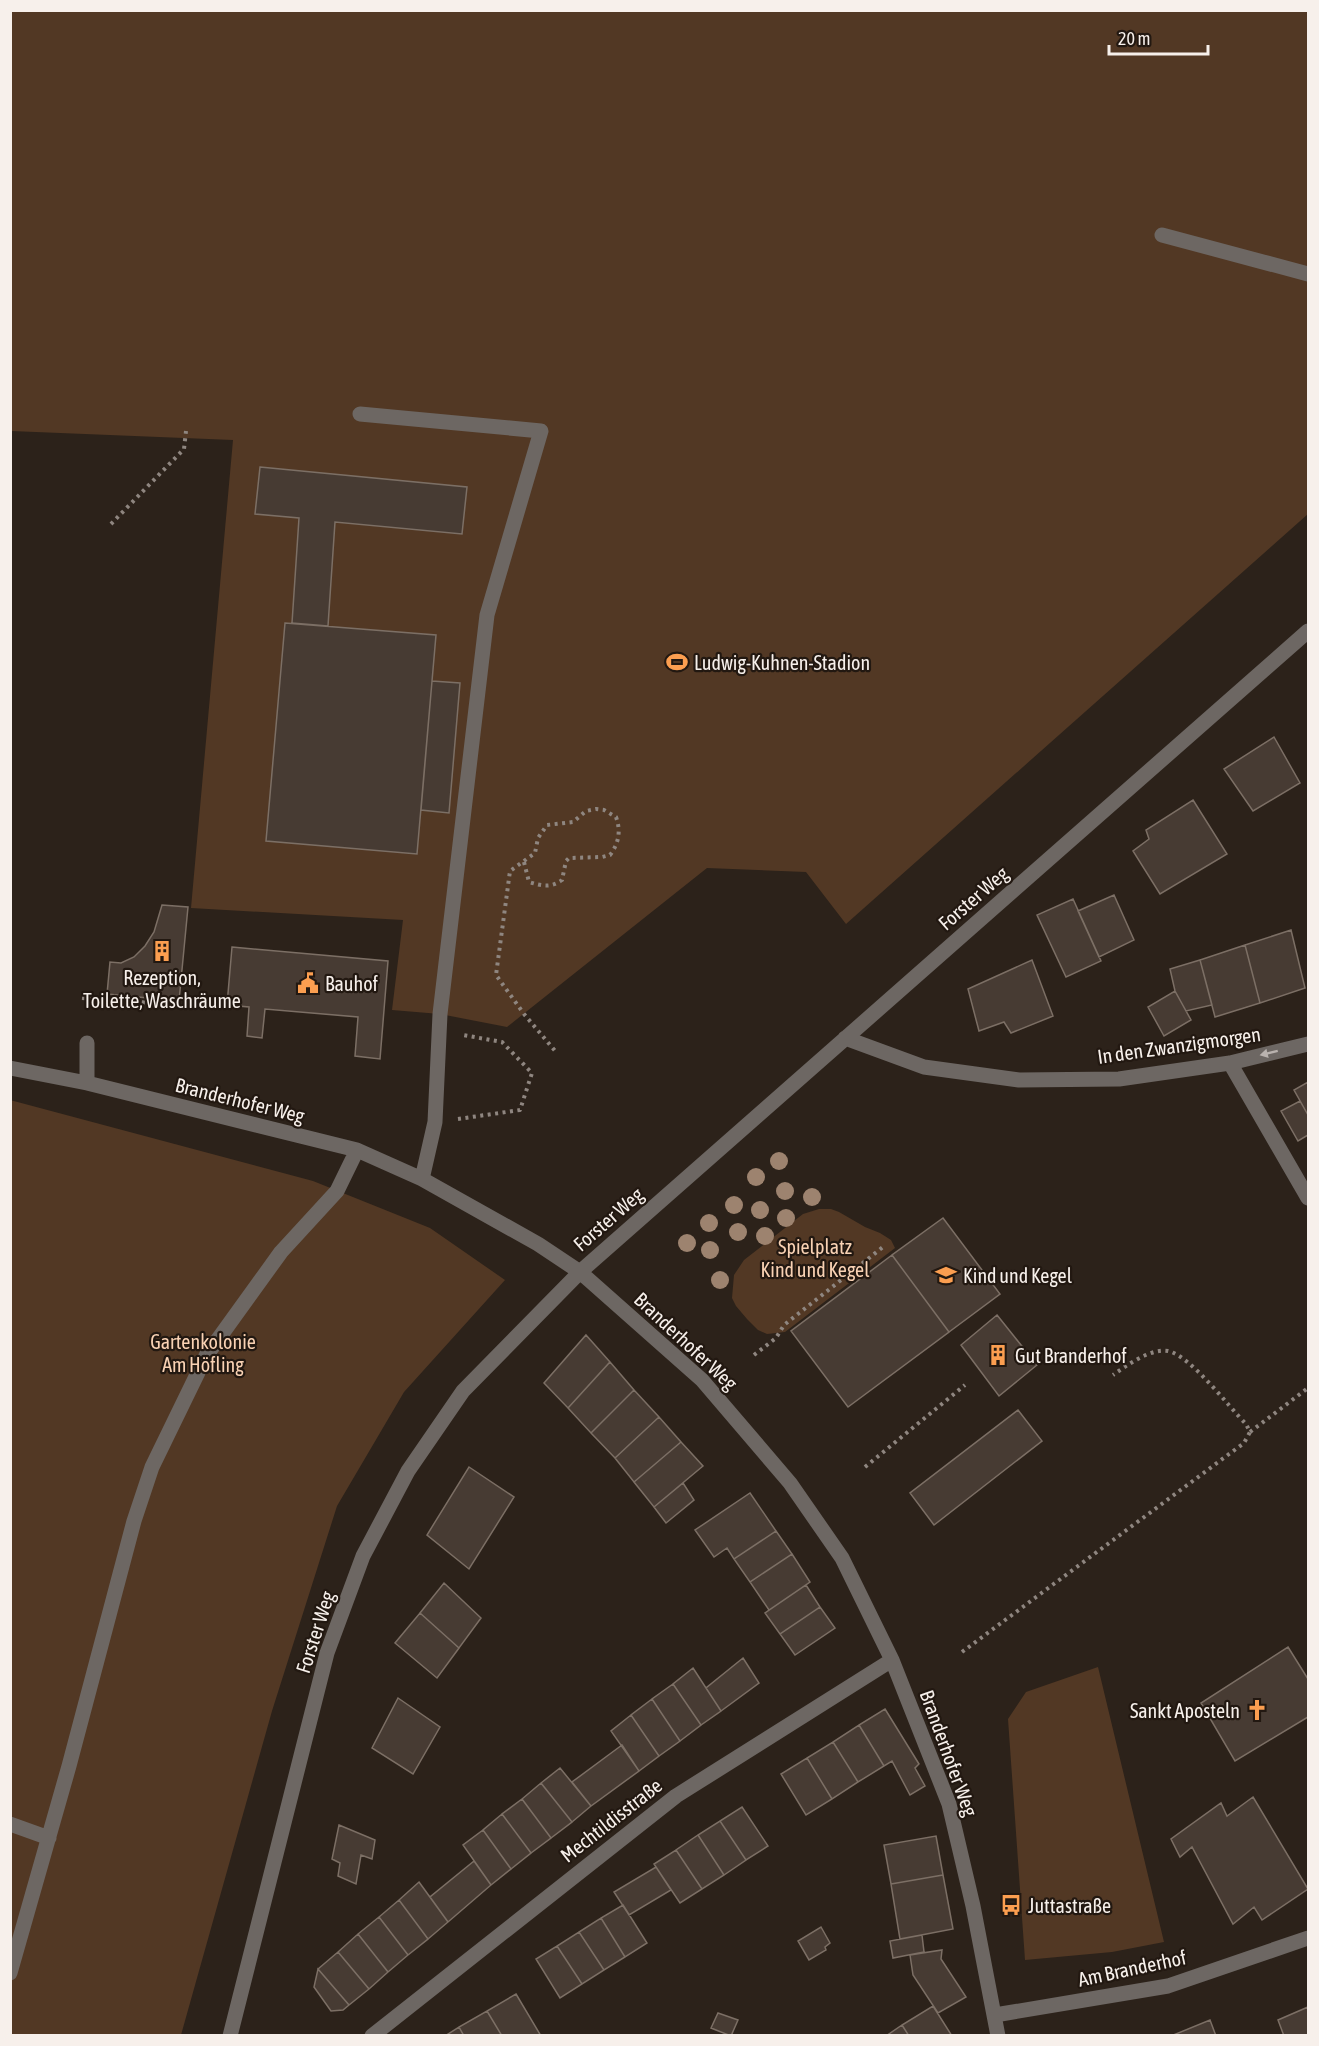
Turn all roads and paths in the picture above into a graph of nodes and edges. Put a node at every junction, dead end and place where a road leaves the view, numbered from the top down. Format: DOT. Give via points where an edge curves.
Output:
graph roads {
  1 [pos="1162,235"];
  2 [pos="1308,274"];
  3 [pos="360,414"];
  4 [pos="186,431"];
  5 [pos="111,524"];
  6 [pos="1308,631"];
  7 [pos="524,862"];
  8 [pos="82,998"];
  9 [pos="152,1008"];
  10 [pos="439,1030"];
  11 [pos="845,1038"];
  12 [pos="87,1043"];
  13 [pos="1308,1044"];
  14 [pos="556,1052"];
  15 [pos="1230,1063"];
  16 [pos="10,1068"];
  17 [pos="87,1083"];
  18 [pos="435,1122"];
  19 [pos="357,1150"];
  20 [pos="422,1179"];
  21 [pos="1308,1197"];
  22 [pos="884,1247"];
  23 [pos="580,1272"];
  24 [pos="754,1355"];
  25 [pos="1113,1375"];
  26 [pos="965,1385"];
  27 [pos="1308,1388"];
  28 [pos="1250,1432"];
  29 [pos="865,1467"];
  30 [pos="962,1652"];
  31 [pos="892,1660"];
  32 [pos="10,1824"];
  33 [pos="49,1838"];
  34 [pos="1308,1938"];
  35 [pos="10,1973"];
  36 [pos="995,2015"];
  37 [pos="230,2036"];
  38 [pos="372,2036"];
  39 [pos="998,2036"];
  1 -- 2 [label="street"];
  3 -- 10 [label="street" via="541,431 488,615"];
  4 -- 5 [label="path" via="184,449"];
  6 -- 11 [label="street, Forster Weg"];
  7 -- 7 [label="path" via="535,853 538,838 548,825 573,822 586,811 596,809 616,817 620,832 610,855 570,858 562,879 555,884 541,886 529,882"];
  7 -- 14 [label="path" via="510,871 496,975"];
  8 -- 9 [label="path" via="152,1003"];
  10 -- 18 [label="street"];
  10 -- 18 [label="path" via="502,1042 532,1073 520,1110"];
  11 -- 15 [label="street, In den Zwanzigmorgen" via="924,1067 1019,1080 1119,1079"];
  11 -- 23 [label="street, Forster Weg"];
  12 -- 17 [label="street"];
  13 -- 15 [label="street, In den Zwanzigmorgen, one-way"];
  15 -- 21 [label="street"];
  16 -- 17 [label="street, Branderhofer Weg"];
  17 -- 19 [label="street, Branderhofer Weg"];
  18 -- 20 [label="street"];
  19 -- 20 [label="street, Branderhofer Weg"];
  19 -- 33 [label="street" via="337,1191 281,1252 206,1356 152,1467"];
  20 -- 23 [label="street, Branderhofer Weg"];
  22 -- 24 [label="path" via="784,1325 776,1338"];
  23 -- 31 [label="street, Branderhofer Weg" via="702,1380 790,1483 842,1558"];
  23 -- 37 [label="street, Forster Weg" via="463,1391 408,1471 363,1556 327,1653"];
  25 -- 28 [label="path" via="1138,1358 1167,1351 1187,1360"];
  26 -- 29 [label="path"];
  27 -- 28 [label="path"];
  28 -- 30 [label="path" via="1244,1443"];
  31 -- 36 [label="street, Branderhofer Weg" via="949,1804"];
  31 -- 38 [label="street, Mechtildisstraße" via="676,1796"];
  32 -- 33 [label="street"];
  33 -- 35 [label="street"];
  34 -- 36 [label="street, Am Branderhof" via="1168,1986"];
  36 -- 39 [label="street, Branderhofer Weg"];
}
